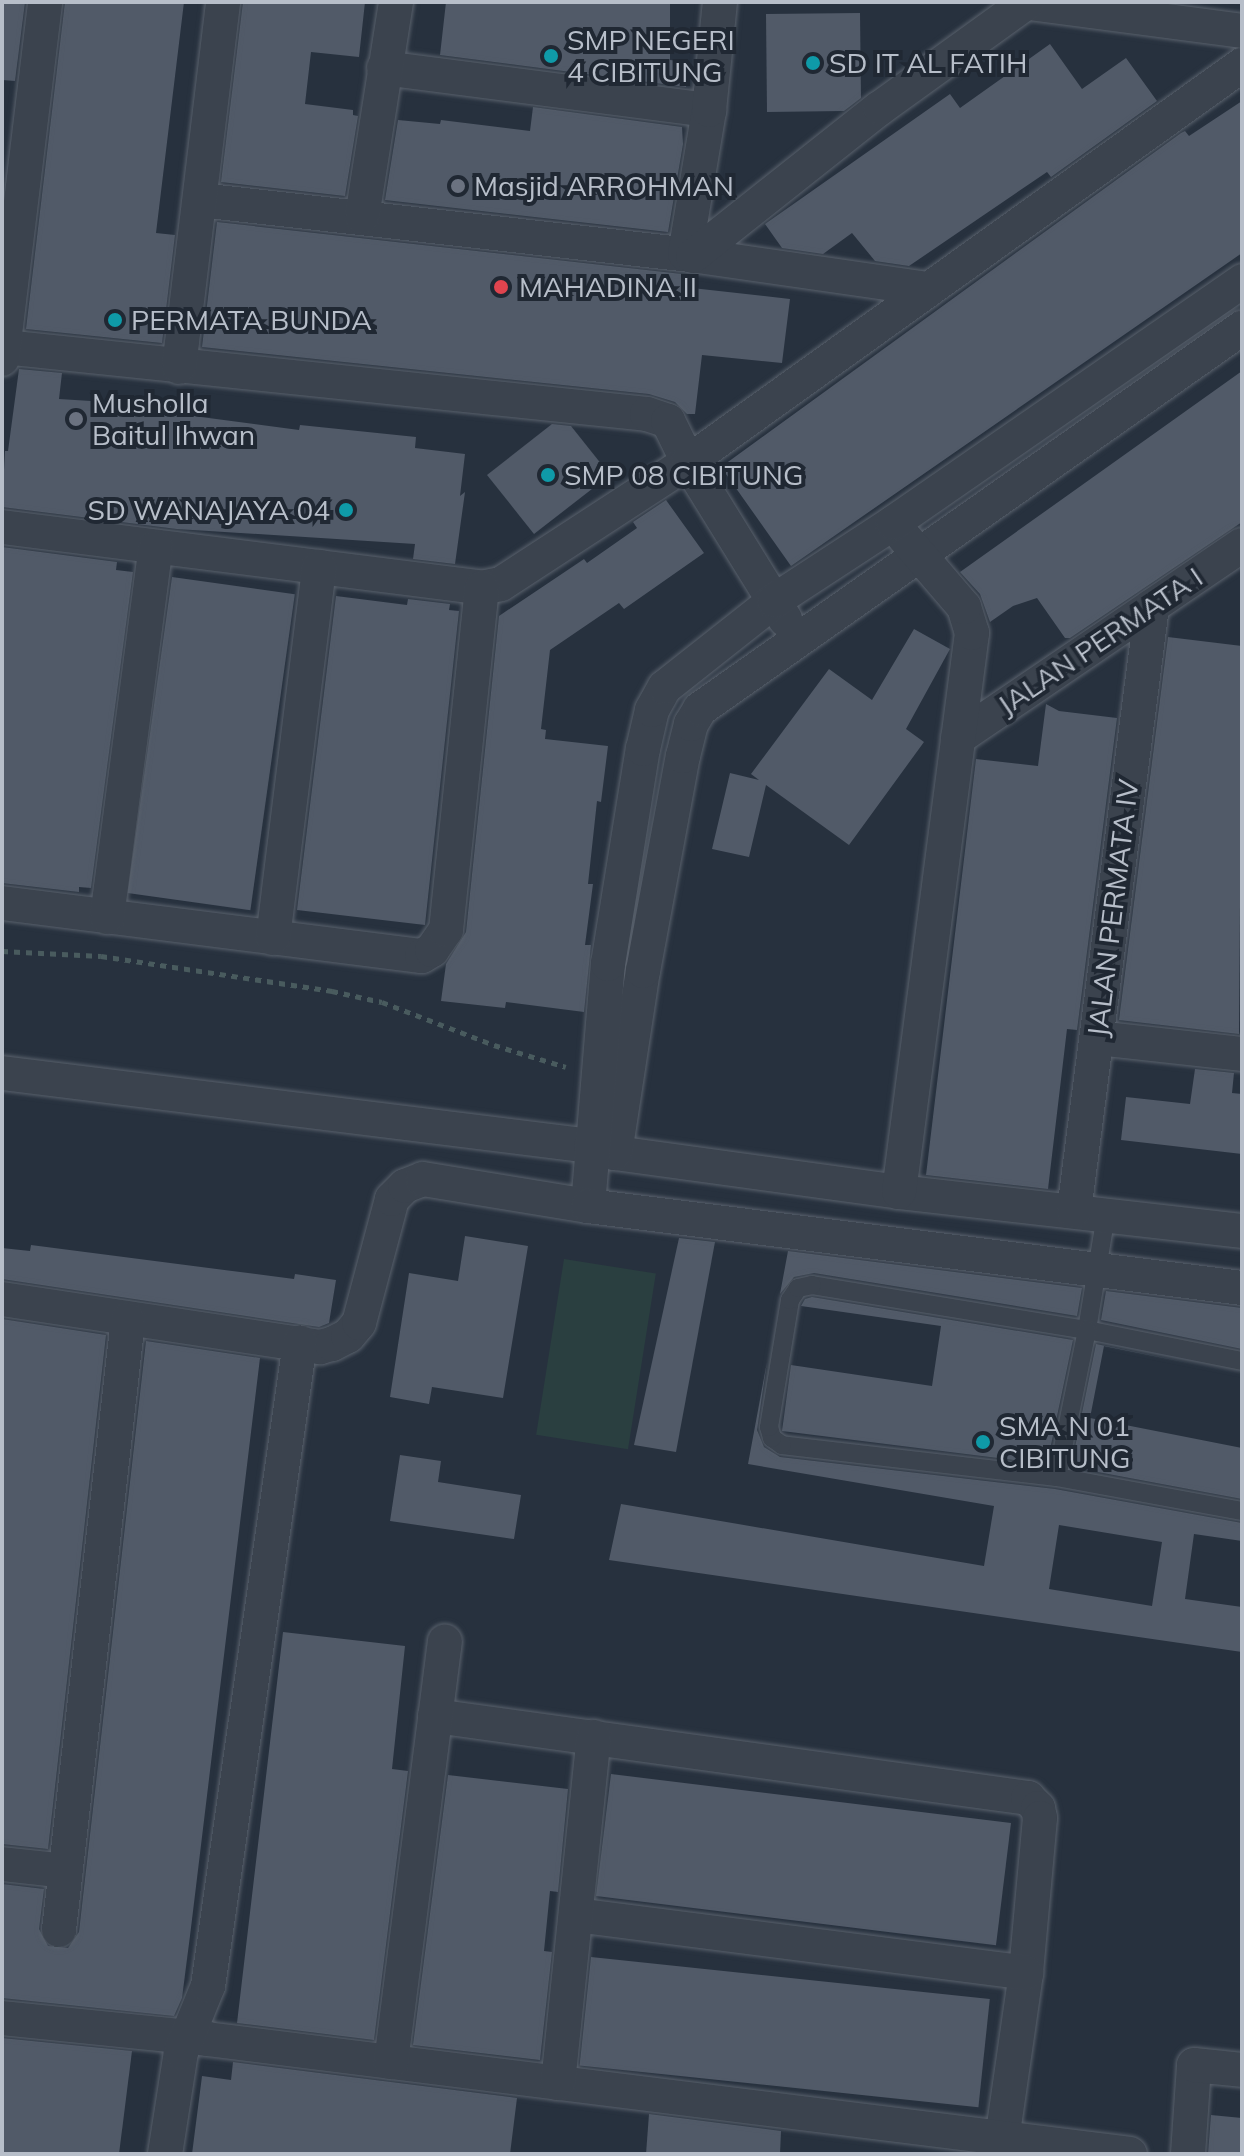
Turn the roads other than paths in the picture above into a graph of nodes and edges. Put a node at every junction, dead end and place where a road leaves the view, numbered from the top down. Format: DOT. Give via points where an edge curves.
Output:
graph roads {
  1 [pos="45,2"];
  2 [pos="223,2"];
  3 [pos="396,2"];
  4 [pos="720,2"];
  5 [pos="1025,2"];
  6 [pos="1242,31"];
  7 [pos="1242,65"];
  8 [pos="384,68"];
  9 [pos="709,110"];
  10 [pos="200,200"];
  11 [pos="362,217"];
  12 [pos="689,255"];
  13 [pos="1242,281"];
  14 [pos="929,289"];
  15 [pos="1242,328"];
  16 [pos="3,353"];
  17 [pos="179,367"];
  18 [pos="688,462"];
  19 [pos="893,523"];
  20 [pos="2,527"];
  21 [pos="1242,545"];
  22 [pos="156,547"];
  23 [pos="920,555"];
  24 [pos="319,567"];
  25 [pos="482,588"];
  26 [pos="774,601"];
  27 [pos="1152,606"];
  28 [pos="799,640"];
  29 [pos="958,738"];
  30 [pos="643,749"];
  31 [pos="683,756"];
  32 [pos="2,903"];
  33 [pos="107,917"];
  34 [pos="273,938"];
  35 [pos="608,964"];
  36 [pos="643,971"];
  37 [pos="1097,1038"];
  38 [pos="1242,1054"];
  39 [pos="2,1073"];
  40 [pos="603,1150"];
  41 [pos="899,1192"];
  42 [pos="588,1206"];
  43 [pos="1090,1213"];
  44 [pos="1242,1231"];
  45 [pos="1097,1270"];
  46 [pos="1242,1288"];
  47 [pos="2,1299"];
  48 [pos="128,1320"];
  49 [pos="1087,1330"];
  50 [pos="300,1343"];
  51 [pos="1242,1361"];
  52 [pos="1057,1477"];
  53 [pos="1242,1511"];
  54 [pos="445,1641"];
  55 [pos="435,1716"];
  56 [pos="594,1737"];
  57 [pos="2,1864"];
  58 [pos="66,1871"];
  59 [pos="576,1915"];
  60 [pos="59,1930"];
  61 [pos="1026,1973"];
  62 [pos="2,2018"];
  63 [pos="186,2038"];
  64 [pos="391,2062"];
  65 [pos="1242,2070"];
  66 [pos="558,2083"];
  67 [pos="1002,2146"];
  68 [pos="165,2154"];
  69 [pos="1130,2154"];
  70 [pos="1188,2154"];
  1 -- 16 [label="street"];
  2 -- 10 [label="street"];
  3 -- 8 [label="street"];
  4 -- 9 [label="street"];
  5 -- 6 [label="street"];
  5 -- 12 [label="street"];
  7 -- 14 [label="street"];
  8 -- 9 [label="street"];
  8 -- 11 [label="street"];
  9 -- 12 [label="street"];
  10 -- 11 [label="street"];
  10 -- 17 [label="street"];
  11 -- 12 [label="street"];
  12 -- 14 [label="street"];
  13 -- 19 [label="street"];
  14 -- 18 [label="street"];
  15 -- 23 [label="street"];
  16 -- 17 [label="street"];
  17 -- 18 [label="street" via="647,414 668,421"];
  18 -- 25 [label="street" via="523,572"];
  18 -- 26 [label="street"];
  19 -- 23 [label="street"];
  19 -- 26 [label="street"];
  20 -- 22 [label="street"];
  21 -- 27 [label="street, JALAN PERMATA I"];
  22 -- 24 [label="street"];
  22 -- 33 [label="street"];
  23 -- 28 [label="street"];
  23 -- 29 [label="street" via="971,622"];
  24 -- 25 [label="street"];
  24 -- 34 [label="street"];
  25 -- 34 [label="street" via="443,937 422,956"];
  26 -- 28 [label="street"];
  26 -- 30 [label="street" via="665,687 652,710"];
  27 -- 29 [label="street, JALAN PERMATA I"];
  27 -- 37 [label="street, JALAN PERMATA IV"];
  28 -- 31 [label="street" via="700,709"];
  29 -- 41 [label="street"];
  30 -- 31 [label="street"];
  30 -- 35 [label="street"];
  31 -- 36 [label="street"];
  32 -- 33 [label="street"];
  33 -- 34 [label="street"];
  35 -- 36 [label="street"];
  35 -- 40 [label="street" via="597,1077"];
  36 -- 40 [label="street"];
  37 -- 38 [label="street"];
  37 -- 43 [label="street, JALAN PERMATA IV"];
  39 -- 40 [label="street"];
  40 -- 41 [label="street"];
  40 -- 42 [label="street"];
  41 -- 43 [label="street"];
  42 -- 45 [label="street"];
  42 -- 50 [label="street" via="423,1179 405,1186 392,1199 359,1323 332,1344"];
  43 -- 44 [label="street"];
  43 -- 45 [label="lane"];
  45 -- 46 [label="street"];
  45 -- 49 [label="lane"];
  47 -- 48 [label="street"];
  48 -- 50 [label="street"];
  48 -- 58 [label="street"];
  49 -- 51 [label="lane"];
  49 -- 52 [label="lane"];
  49 -- 52 [label="lane" via="812,1285 798,1288 790,1300 769,1427 772,1438 782,1445"];
  50 -- 63 [label="street" via="208,1986"];
  52 -- 53 [label="lane"];
  54 -- 55 [label="street"];
  55 -- 56 [label="street"];
  55 -- 64 [label="street"];
  56 -- 59 [label="street"];
  56 -- 61 [label="street" via="1028,1798 1040,1818"];
  57 -- 58 [label="street"];
  58 -- 60 [label="street"];
  59 -- 61 [label="street"];
  59 -- 66 [label="street"];
  61 -- 67 [label="street"];
  62 -- 63 [label="street"];
  63 -- 64 [label="street"];
  63 -- 68 [label="street"];
  64 -- 66 [label="street"];
  65 -- 70 [label="street" via="1194,2065"];
  66 -- 67 [label="street"];
  67 -- 69 [label="street"];
}
